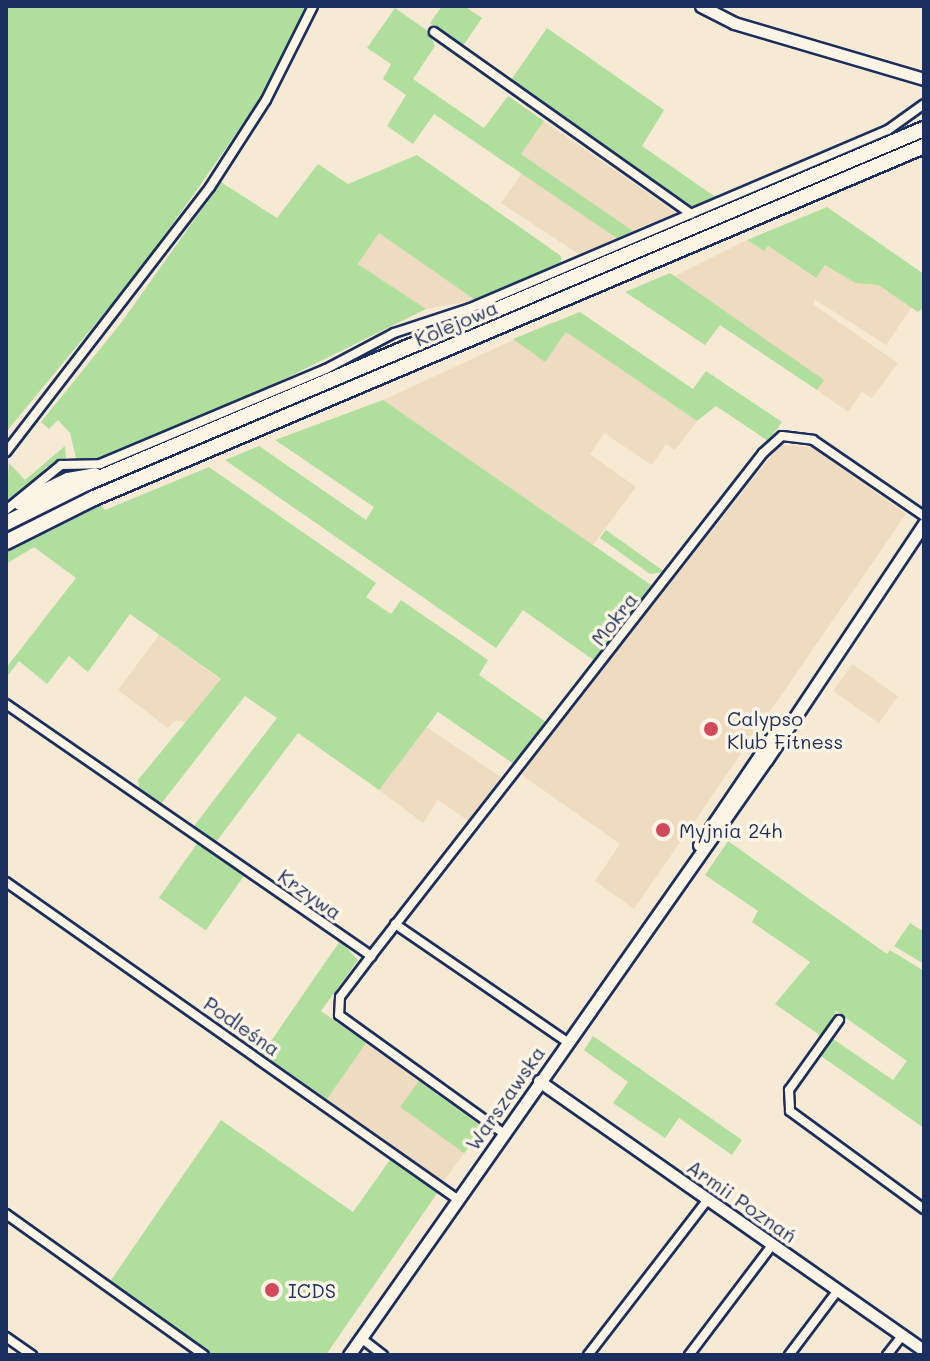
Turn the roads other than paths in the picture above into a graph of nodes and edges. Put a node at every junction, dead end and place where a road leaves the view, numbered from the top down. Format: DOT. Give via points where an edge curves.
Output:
graph roads {
  1 [pos="313,6"];
  2 [pos="701,6"];
  3 [pos="434,32"];
  4 [pos="924,77"];
  5 [pos="924,104"];
  6 [pos="924,129"];
  7 [pos="924,146"];
  8 [pos="691,214"];
  9 [pos="6,452"];
  10 [pos="104,469"];
  11 [pos="13,507"];
  12 [pos="924,516"];
  13 [pos="6,523"];
  14 [pos="924,524"];
  15 [pos="6,542"];
  16 [pos="6,704"];
  17 [pos="6,882"];
  18 [pos="395,924"];
  19 [pos="371,956"];
  20 [pos="839,1020"];
  21 [pos="566,1041"];
  22 [pos="539,1081"];
  23 [pos="503,1133"];
  24 [pos="457,1199"];
  25 [pos="708,1199"];
  26 [pos="924,1209"];
  27 [pos="6,1214"];
  28 [pos="773,1244"];
  29 [pos="838,1290"];
  30 [pos="902,1336"];
  31 [pos="6,1337"];
  32 [pos="361,1338"];
  33 [pos="924,1351"];
  34 [pos="32,1355"];
  35 [pos="204,1355"];
  36 [pos="349,1355"];
  37 [pos="383,1355"];
  38 [pos="588,1355"];
  39 [pos="689,1355"];
  40 [pos="789,1355"];
  41 [pos="887,1355"];
  1 -- 9 [label="street" via="266,100 210,187"];
  2 -- 4 [label="street" via="734,23"];
  3 -- 8 [label="street"];
  5 -- 8 [label="street" via="888,130"];
  6 -- 10 [label="highway, Kolejowa"];
  7 -- 15 [label="highway, Kolejowa" via="140,478"];
  8 -- 10 [label="street" via="470,308 394,333"];
  10 -- 11 [label="highway"];
  10 -- 13 [label="highway, Kolejowa"];
  12 -- 18 [label="street, Mokra" via="813,440 782,436 763,453"];
  14 -- 21 [label="street, Warszawska" via="767,750 709,823 690,862"];
  16 -- 19 [label="street, Krzywa"];
  17 -- 24 [label="street, Podleśna"];
  18 -- 19 [label="street, Mokra"];
  18 -- 21 [label="street"];
  19 -- 23 [label="street" via="340,997 339,1015"];
  20 -- 26 [label="street" via="787,1094 793,1116"];
  21 -- 22 [label="street, Warszawska"];
  22 -- 23 [label="street, Warszawska"];
  22 -- 25 [label="street, Armii Poznań"];
  23 -- 24 [label="street, Warszawska"];
  24 -- 32 [label="street, Warszawska"];
  25 -- 28 [label="street, Armii Poznań"];
  25 -- 38 [label="street"];
  27 -- 35 [label="street"];
  28 -- 29 [label="street, Armii Poznań"];
  28 -- 39 [label="street"];
  29 -- 30 [label="street, Armii Poznań"];
  29 -- 40 [label="street"];
  30 -- 33 [label="street, Armii Poznań"];
  30 -- 41 [label="street"];
  31 -- 34 [label="street"];
  32 -- 36 [label="street, Warszawska"];
  32 -- 37 [label="street"];
}
